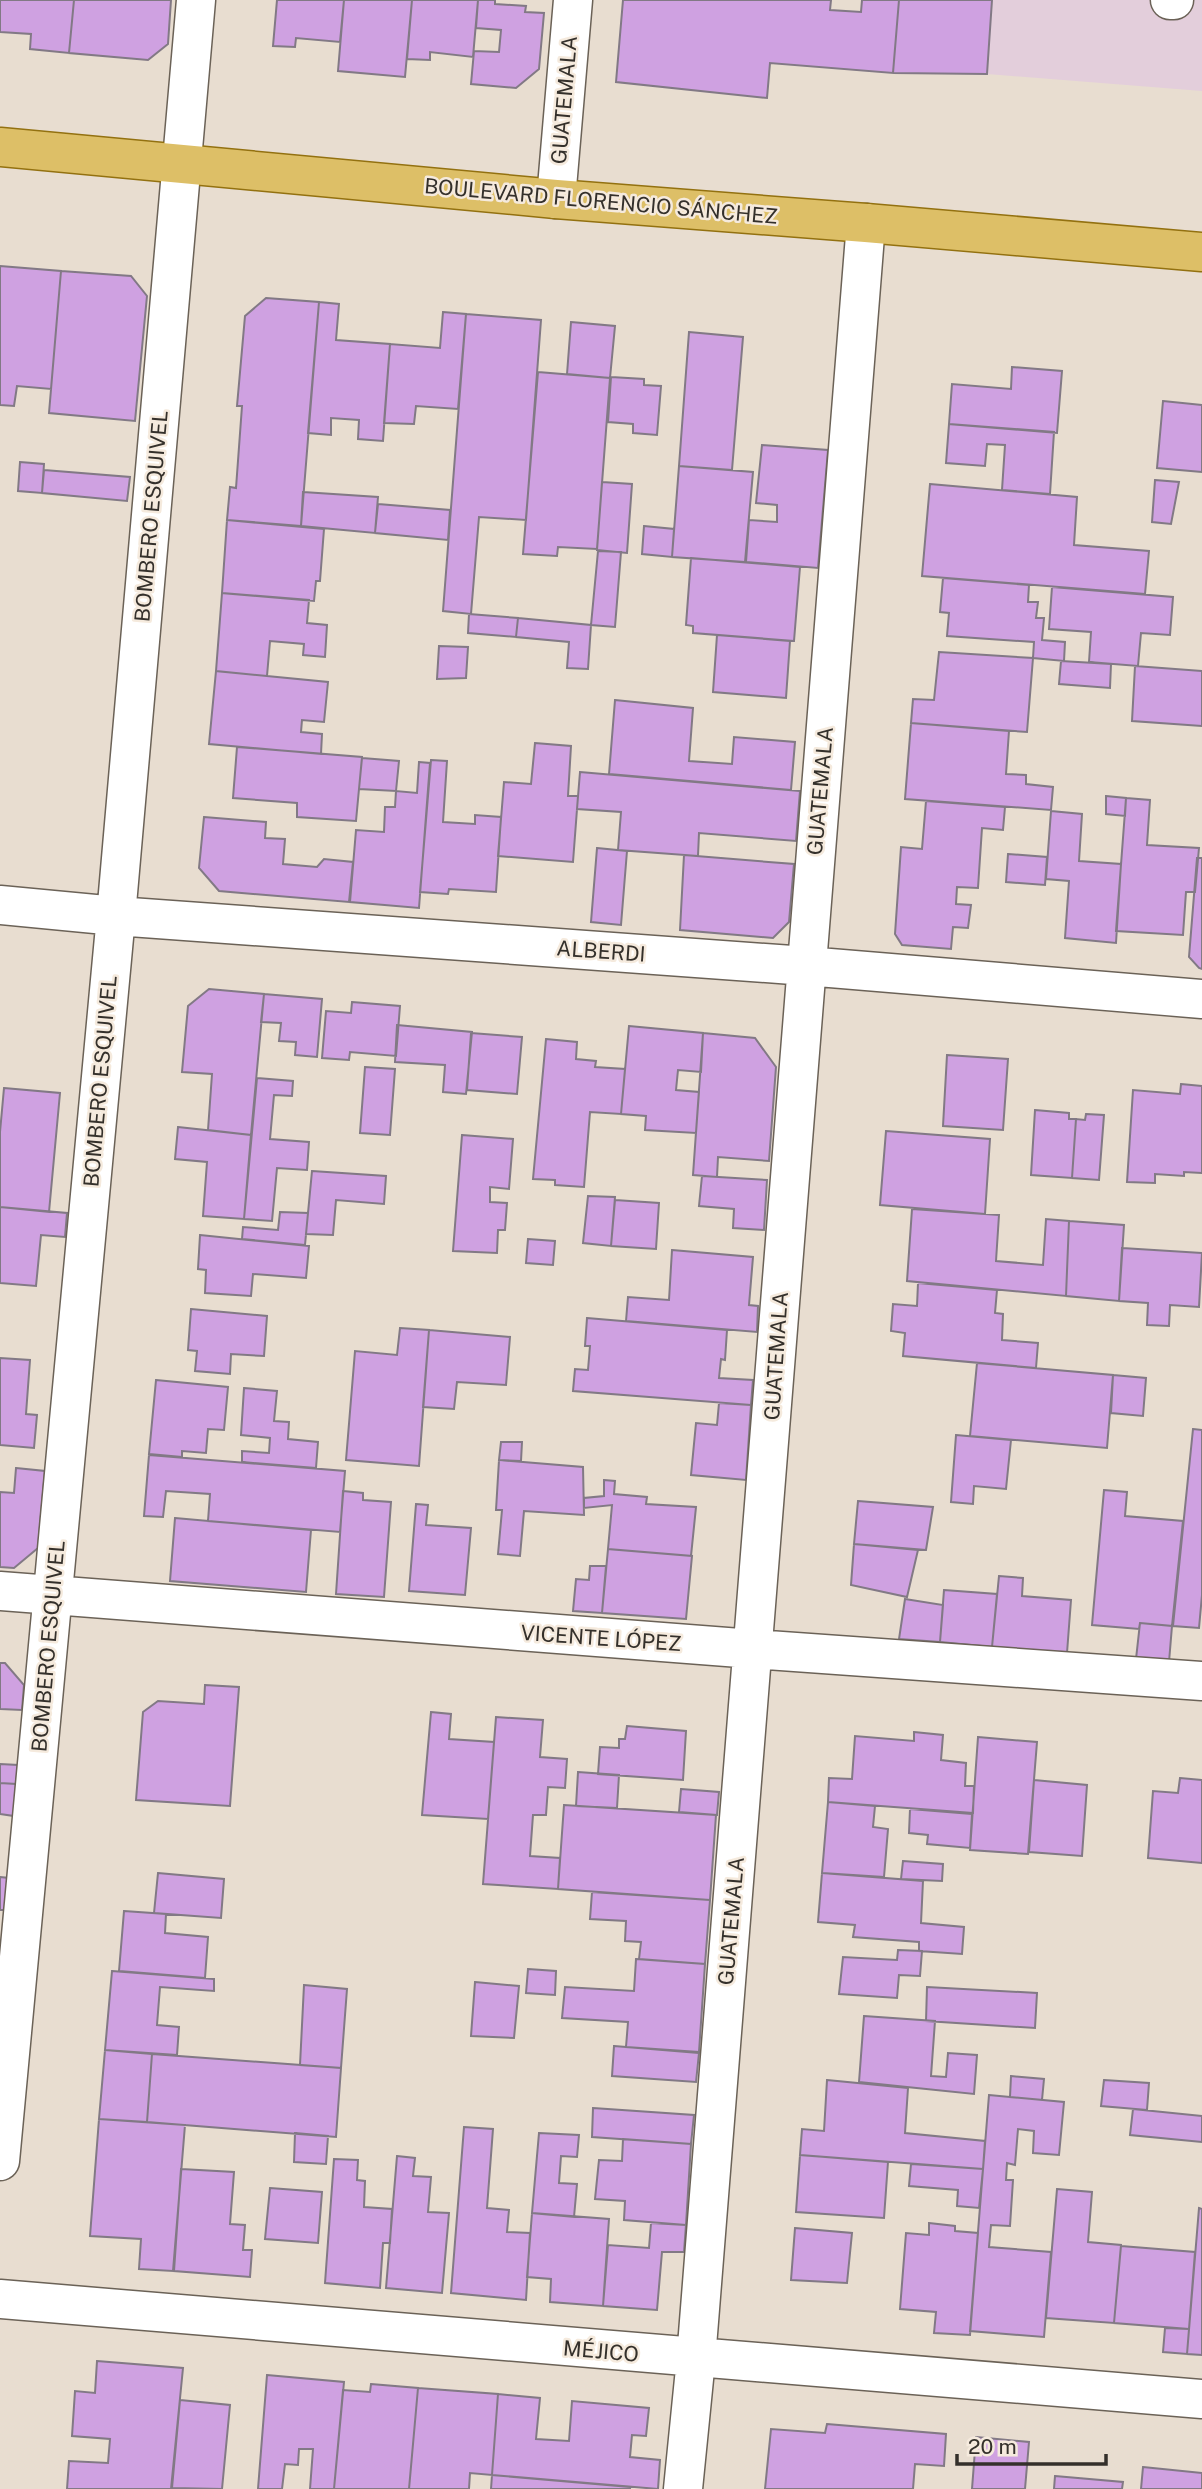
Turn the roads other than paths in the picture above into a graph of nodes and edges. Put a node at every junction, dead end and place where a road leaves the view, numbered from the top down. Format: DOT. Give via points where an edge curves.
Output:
graph roads {
  1 [pos="196,0"];
  2 [pos="573,0"];
  3 [pos="0,146"];
  4 [pos="183,163"];
  5 [pos="556,199"];
  6 [pos="866,223"];
  7 [pos="1202,252"];
  8 [pos="0,905"];
  9 [pos="116,916"];
  10 [pos="806,966"];
  11 [pos="1202,999"];
  12 [pos="0,1591"];
  13 [pos="53,1596"];
  14 [pos="753,1649"];
  15 [pos="1202,1681"];
  16 [pos="0,2161"];
  17 [pos="0,2300"];
  18 [pos="696,2359"];
  19 [pos="1202,2399"];
  20 [pos="683,2489"];
  1 -- 4 [label="street, BOMBERO ESQUIVEL"];
  2 -- 5 [label="street, GUATEMALA"];
  3 -- 4 [label="main road, BOULEVARD FLORENCIO SÁNCHEZ"];
  4 -- 5 [label="main road, BOULEVARD FLORENCIO SÁNCHEZ"];
  4 -- 9 [label="street, BOMBERO ESQUIVEL"];
  5 -- 6 [label="main road, BOULEVARD FLORENCIO SÁNCHEZ"];
  6 -- 7 [label="main road, BOULEVARD FLORENCIO SÁNCHEZ"];
  6 -- 10 [label="street, GUATEMALA"];
  8 -- 9 [label="street, ALBERDI"];
  9 -- 10 [label="street, ALBERDI"];
  9 -- 13 [label="street, BOMBERO ESQUIVEL"];
  10 -- 11 [label="street, ALBERDI"];
  10 -- 14 [label="street, GUATEMALA"];
  12 -- 13 [label="street, VICENTE LÓPEZ"];
  13 -- 14 [label="street, VICENTE LÓPEZ"];
  13 -- 16 [label="street, BOMBERO ESQUIVEL"];
  14 -- 15 [label="street, VICENTE LÓPEZ"];
  14 -- 18 [label="street, GUATEMALA"];
  17 -- 18 [label="street, MÉJICO"];
  18 -- 19 [label="street, MÉJICO"];
  18 -- 20 [label="street, GUATEMALA"];
}
